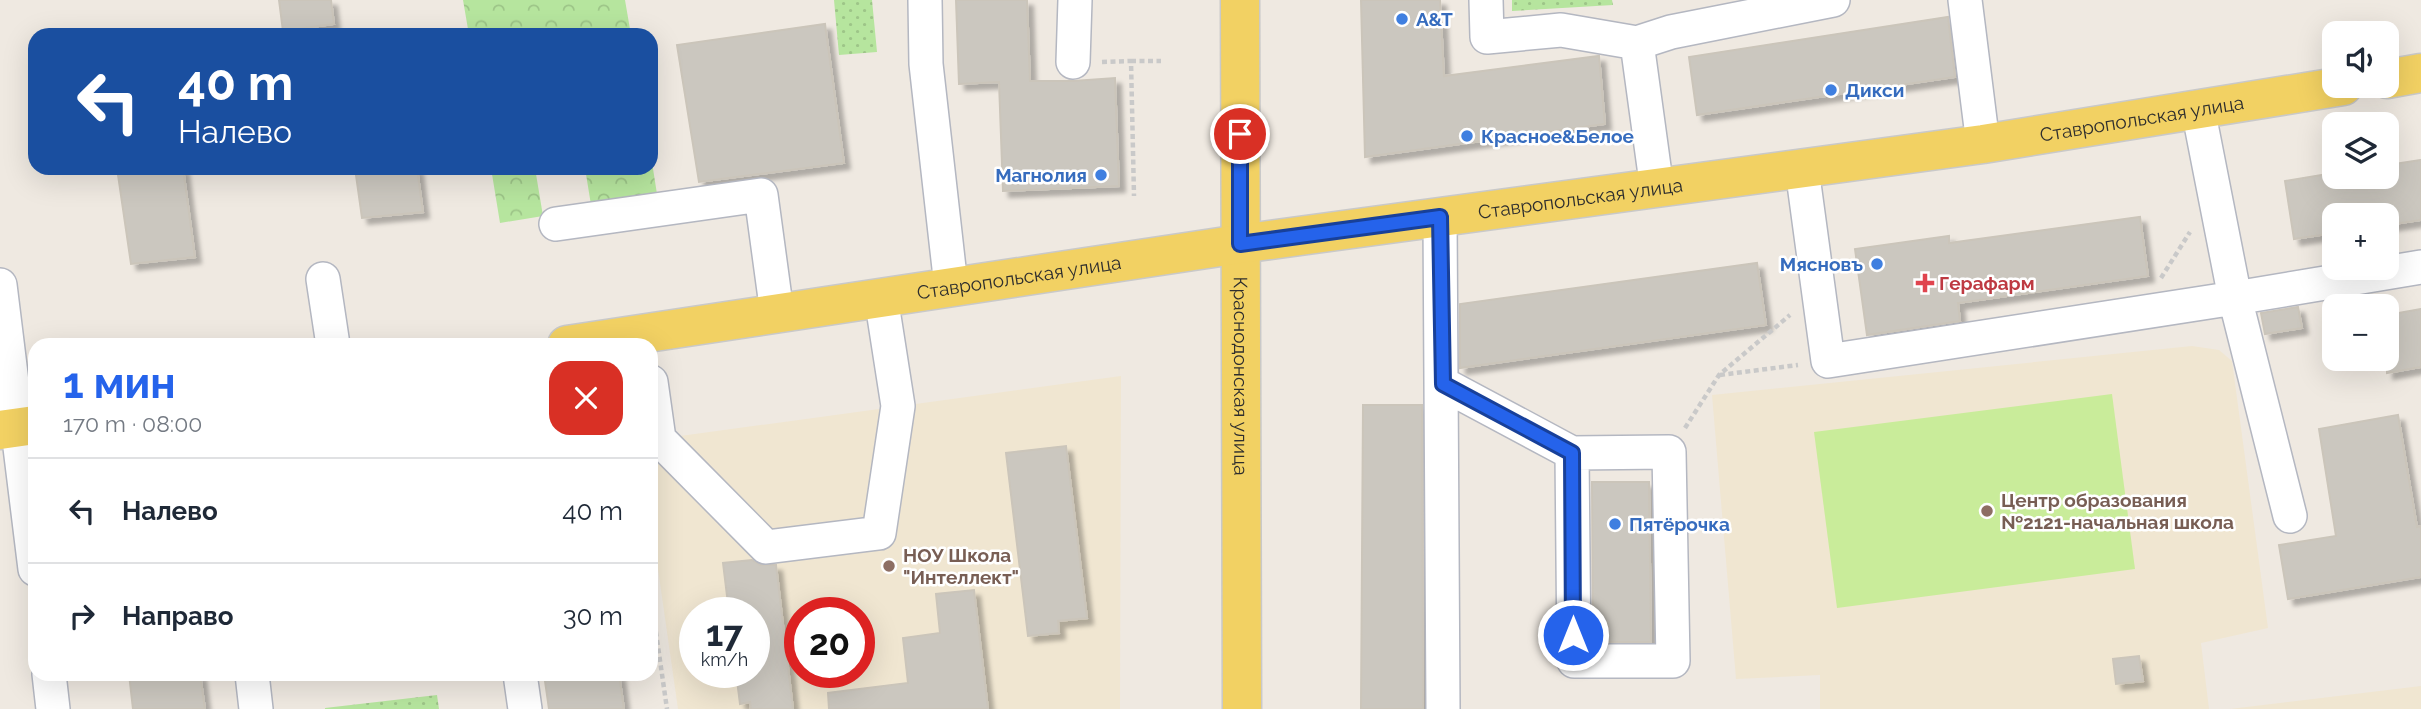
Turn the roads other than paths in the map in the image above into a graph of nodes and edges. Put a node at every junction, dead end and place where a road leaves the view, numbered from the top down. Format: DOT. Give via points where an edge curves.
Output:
graph roads {
  1 [pos="925,0"];
  2 [pos="1075,0"];
  3 [pos="1240,0"];
  4 [pos="1486,0"];
  5 [pos="1833,0"];
  6 [pos="1965,0"];
  7 [pos="1725,11"];
  8 [pos="1637,43"];
  9 [pos="1073,62"];
  10 [pos="2421,73"];
  11 [pos="2399,77"];
  12 [pos="2322,89"];
  13 [pos="2198,109"];
  14 [pos="1983,144"];
  15 [pos="1802,169"];
  16 [pos="1657,189"];
  17 [pos="1440,217"];
  18 [pos="556,224"];
  19 [pos="1240,244"];
  20 [pos="2421,267"];
  21 [pos="323,279"];
  22 [pos="0,285"];
  23 [pos="950,286"];
  24 [pos="881,297"];
  25 [pos="2235,298"];
  26 [pos="777,313"];
  27 [pos="331,338"];
  28 [pos="640,338"];
  29 [pos="1443,384"];
  30 [pos="18,428"];
  31 [pos="658,432"];
  32 [pos="1572,453"];
  33 [pos="28,511"];
  34 [pos="2290,516"];
  35 [pos="50,681"];
  36 [pos="253,681"];
  37 [pos="521,681"];
  38 [pos="53,709"];
  39 [pos="256,709"];
  40 [pos="525,709"];
  41 [pos="1242,709"];
  42 [pos="1443,709"];
  1 -- 23 [label="street" via="926,64"];
  2 -- 9 [label="street"];
  3 -- 19 [label="main road, Краснодонская улица"];
  4 -- 8 [label="street" via="1487,37 1561,30"];
  5 -- 7 [label="street"];
  6 -- 14 [label="street"];
  7 -- 8 [label="street"];
  8 -- 16 [label="street"];
  10 -- 11 [label="main road"];
  12 -- 13 [label="main road, Ставропольская улица"];
  13 -- 14 [label="main road, Ставропольская улица"];
  13 -- 25 [label="street"];
  14 -- 15 [label="main road, Ставропольская улица"];
  15 -- 16 [label="main road, Ставропольская улица"];
  15 -- 25 [label="street" via="1828,361"];
  16 -- 17 [label="main road, Ставропольская улица"];
  17 -- 19 [label="main road, Ставропольская улица"];
  17 -- 29 [label="street"];
  18 -- 26 [label="street" via="761,195"];
  19 -- 23 [label="main road, Ставропольская улица"];
  19 -- 41 [label="main road, Краснодонская улица"];
  20 -- 25 [label="street"];
  21 -- 27 [label="street"];
  22 -- 30 [label="street"];
  23 -- 24 [label="main road, Ставропольская улица"];
  24 -- 26 [label="main road, Ставропольская улица"];
  24 -- 31 [label="street" via="898,406 879,533 766,547 659,439"];
  25 -- 34 [label="street"];
  26 -- 28 [label="main road, Ставропольская улица"];
  29 -- 32 [label="street"];
  29 -- 42 [label="street"];
  30 -- 33 [label="street"];
  32 -- 32 [label="street" via="1574,660 1673,661 1669,452"];
  35 -- 38 [label="street"];
  36 -- 39 [label="street"];
  37 -- 40 [label="street"];
}
